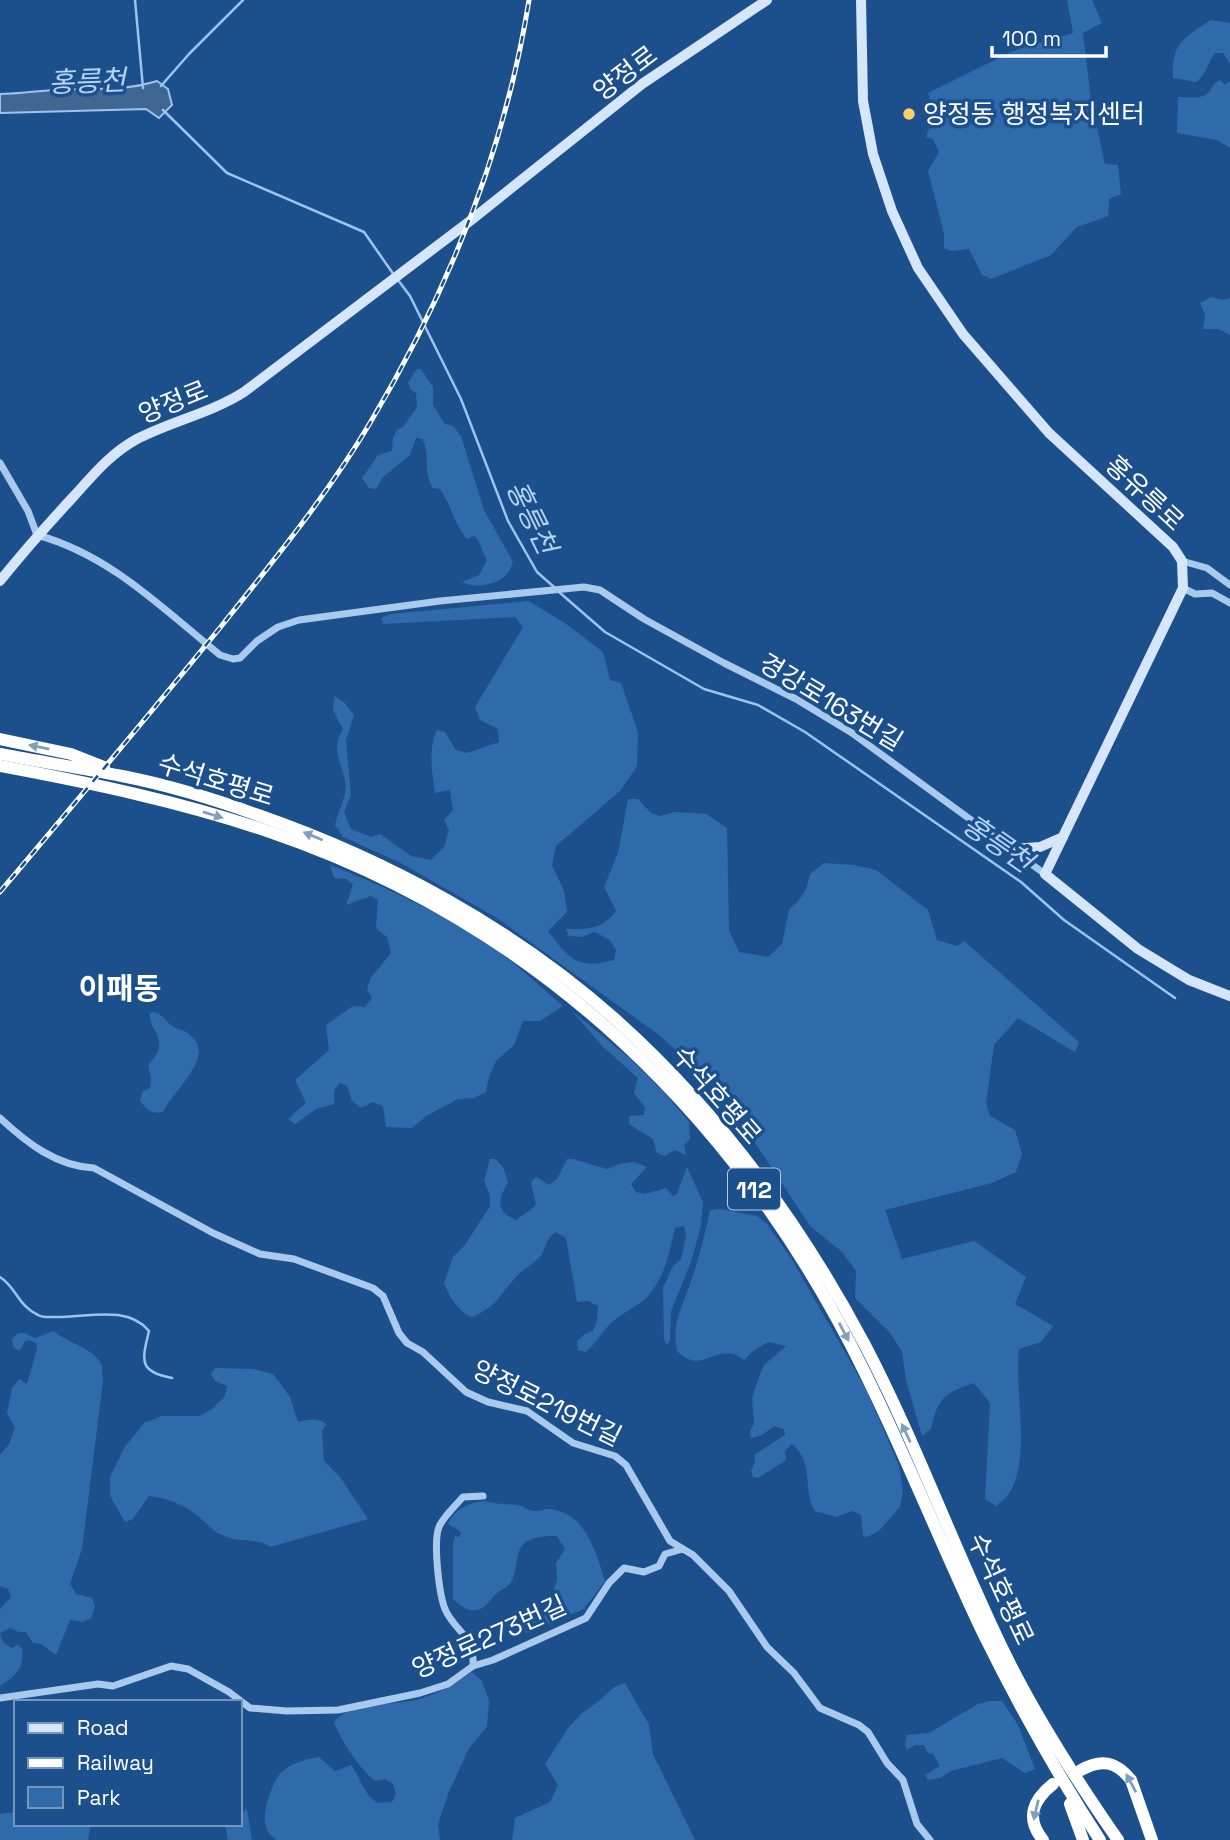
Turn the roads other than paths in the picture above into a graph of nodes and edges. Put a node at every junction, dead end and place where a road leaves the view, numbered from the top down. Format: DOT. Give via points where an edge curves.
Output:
graph roads {
  1 [pos="766,0"];
  2 [pos="861,0"];
  3 [pos="0,463"];
  4 [pos="37,535"];
  5 [pos="1182,561"];
  6 [pos="0,581"];
  7 [pos="1230,585"];
  8 [pos="1183,588"];
  9 [pos="1230,603"];
  10 [pos="0,739"];
  11 [pos="0,754"];
  12 [pos="74,762"];
  13 [pos="0,766"];
  14 [pos="1063,837"];
  15 [pos="1012,849"];
  16 [pos="1045,874"];
  17 [pos="1230,996"];
  18 [pos="0,1118"];
  19 [pos="483,1496"];
  20 [pos="683,1549"];
  21 [pos="473,1666"];
  22 [pos="0,1698"];
  23 [pos="240,1700"];
  24 [pos="242,1702"];
  25 [pos="1081,1770"];
  26 [pos="1057,1782"];
  27 [pos="1087,1794"];
  28 [pos="930,1840"];
  29 [pos="1043,1840"];
  30 [pos="1083,1840"];
  31 [pos="1100,1840"];
  32 [pos="1118,1840"];
  33 [pos="1127,1840"];
  34 [pos="1152,1840"];
  1 -- 4 [label="street, 양정로" via="642,84 470,221 223,405 173,422 112,455"];
  2 -- 5 [label="street, 홍유릉로" via="863,101 873,154 918,268 963,334 1049,433 1173,547"];
  3 -- 4 [label="street"];
  4 -- 6 [label="street, 양정로"];
  4 -- 15 [label="street, 경강로163번길" via="108,564 220,654 233,659 278,627 299,620 440,601 584,587 600,590 644,619 852,733"];
  5 -- 7 [label="street" via="1207,568"];
  5 -- 8 [label="street, 홍유릉로"];
  8 -- 9 [label="street" via="1195,594 1212,593"];
  8 -- 14 [label="street, 홍유릉로"];
  12 -- 10 [label="highway, one-way"];
  11 -- 12 [label="highway"];
  27 -- 12 [label="highway, 수석호평로 / 112, one-way" via="1008,1661 866,1348 816,1260 766,1187 673,1075 614,1018 556,972 437,895 316,837 257,815"];
  13 -- 26 [label="highway, 수석호평로 / 112, one-way" via="147,795 271,832 338,859 420,896 502,946 627,1044 684,1101 739,1168 792,1242 828,1303"];
  14 -- 15 [label="street" via="1040,847"];
  14 -- 16 [label="street, 홍유릉로"];
  15 -- 16 [label="street, 경강로163번길"];
  16 -- 17 [label="street" via="1138,949 1189,980"];
  18 -- 20 [label="street, 양정로219번길" via="25,1141 65,1163 94,1168 213,1233 260,1254 294,1259 373,1288 383,1296 407,1343 466,1392 527,1411 573,1443 615,1456 626,1465 670,1541"];
  19 -- 21 [label="street" via="463,1497 439,1527 436,1560 445,1610 467,1637"];
  20 -- 21 [label="street, 양정로273번길" via="665,1554 659,1566 644,1572 624,1569 586,1618"];
  20 -- 28 [label="street, 양정로219번길" via="729,1591 767,1647 820,1708 868,1732 903,1780 917,1824"];
  21 -- 24 [label="street, 양정로273번길" via="448,1684 338,1710 250,1708"];
  22 -- 23 [label="street, 양정로273번길" via="98,1684 113,1686 171,1666 188,1668"];
  34 -- 25 [label="highway, one-way" via="1132,1780 1125,1772 1108,1762"];
  26 -- 29 [label="highway, one-way" via="1041,1794 1035,1807 1035,1830"];
  26 -- 30 [label="highway"];
  26 -- 31 [label="highway, 수석호평로 / 112"];
  27 -- 32 [label="highway, 수석호평로 / 112"];
  27 -- 33 [label="highway"];
}
